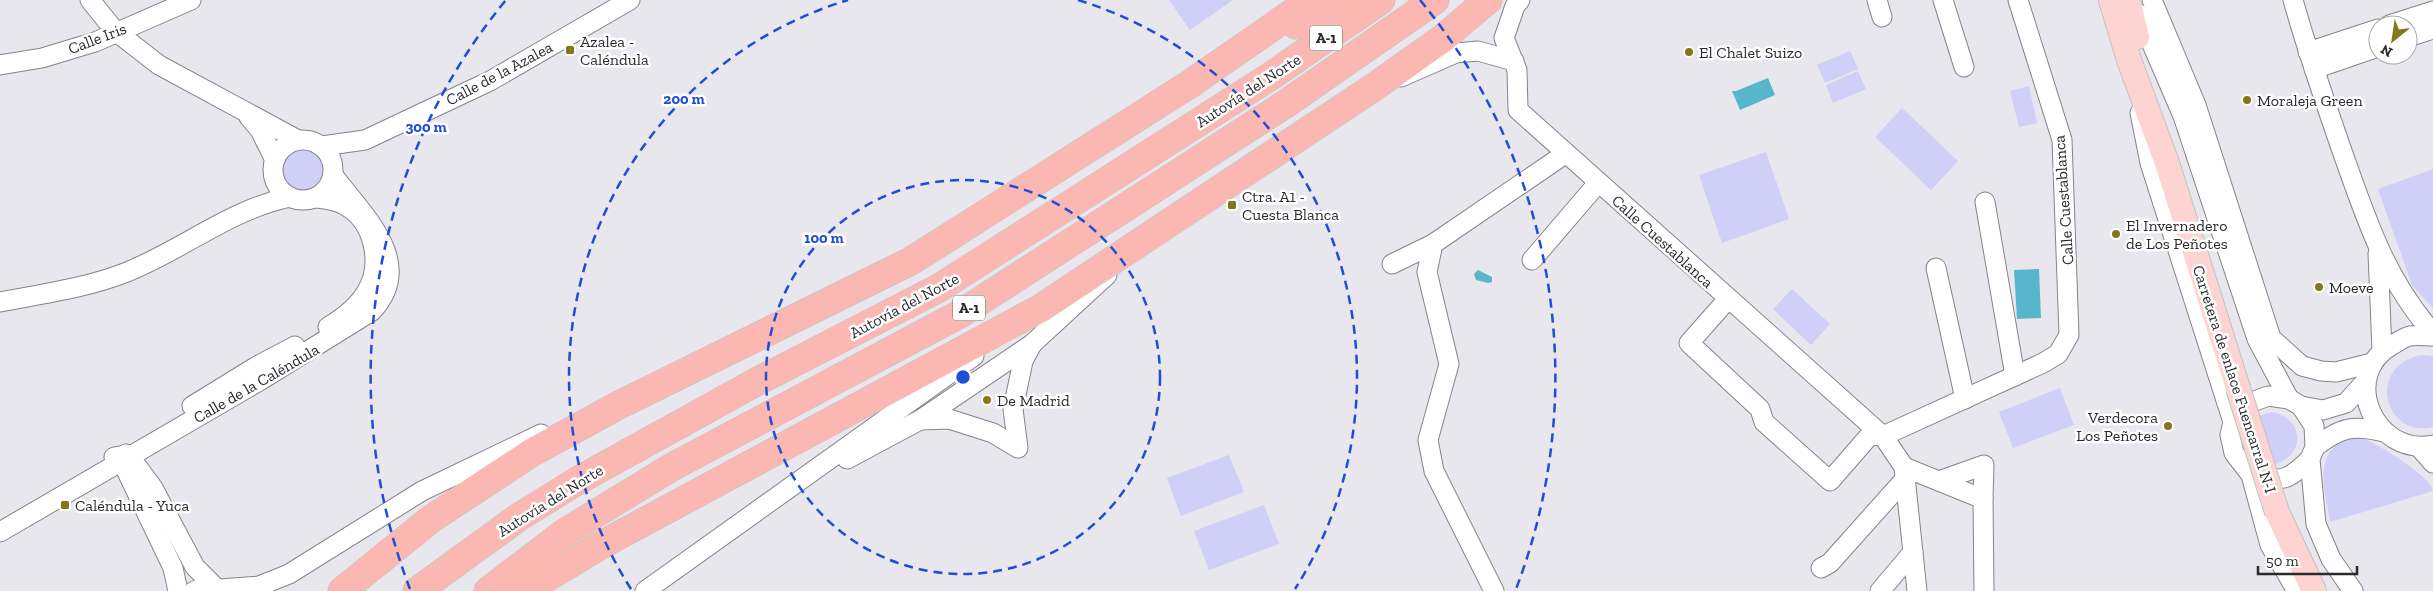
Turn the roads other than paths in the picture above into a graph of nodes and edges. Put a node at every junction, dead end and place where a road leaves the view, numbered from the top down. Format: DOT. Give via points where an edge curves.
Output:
graph roads {
  1 [pos="90,0"];
  2 [pos="191,0"];
  3 [pos="630,0"];
  4 [pos="1310,0"];
  5 [pos="1340,0"];
  6 [pos="1381,0"];
  7 [pos="1436,0"];
  8 [pos="1463,0"];
  9 [pos="1488,0"];
  10 [pos="1520,0"];
  11 [pos="1943,0"];
  12 [pos="2018,0"];
  13 [pos="2111,0"];
  14 [pos="2128,0"];
  15 [pos="2132,0"];
  16 [pos="2152,0"];
  17 [pos="2293,0"];
  18 [pos="2433,11"];
  19 [pos="2418,16"];
  20 [pos="2433,29"];
  21 [pos="115,32"];
  22 [pos="2368,34"];
  23 [pos="2418,34"];
  24 [pos="2368,49"];
  25 [pos="2129,60"];
  26 [pos="2311,60"];
  27 [pos="1514,61"];
  28 [pos="0,65"];
  29 [pos="1964,67"];
  30 [pos="1190,84"];
  31 [pos="1377,86"];
  32 [pos="239,108"];
  33 [pos="298,140"];
  34 [pos="365,140"];
  35 [pos="322,146"];
  36 [pos="1565,154"];
  37 [pos="2167,163"];
  38 [pos="274,166"];
  39 [pos="333,174"];
  40 [pos="1598,184"];
  41 [pos="290,198"];
  42 [pos="316,198"];
  43 [pos="1985,202"];
  44 [pos="240,212"];
  45 [pos="1144,238"];
  46 [pos="1433,244"];
  47 [pos="2378,249"];
  48 [pos="1532,260"];
  49 [pos="1392,264"];
  50 [pos="1936,268"];
  51 [pos="1088,276"];
  52 [pos="1728,299"];
  53 [pos="0,302"];
  54 [pos="1041,308"];
  55 [pos="2433,334"];
  56 [pos="1032,344"];
  57 [pos="2377,357"];
  58 [pos="2015,376"];
  59 [pos="2366,381"];
  60 [pos="1965,399"];
  61 [pos="2295,402"];
  62 [pos="617,406"];
  63 [pos="920,420"];
  64 [pos="2233,422"];
  65 [pos="2384,432"];
  66 [pos="1883,436"];
  67 [pos="151,437"];
  68 [pos="2426,446"];
  69 [pos="2312,453"];
  70 [pos="125,458"];
  71 [pos="2433,463"];
  72 [pos="1905,473"];
  73 [pos="88,474"];
  74 [pos="2252,475"];
  75 [pos="1939,481"];
  76 [pos="145,492"];
  77 [pos="780,495"];
  78 [pos="692,497"];
  79 [pos="1983,499"];
  80 [pos="0,519"];
  81 [pos="0,532"];
  82 [pos="1913,552"];
  83 [pos="1821,568"];
  84 [pos="220,589"];
  85 [pos="178,591"];
  86 [pos="194,591"];
  87 [pos="342,591"];
  88 [pos="417,591"];
  89 [pos="488,591"];
  90 [pos="525,591"];
  91 [pos="552,591"];
  92 [pos="645,591"];
  93 [pos="1494,591"];
  94 [pos="1880,591"];
  95 [pos="1917,591"];
  96 [pos="1984,591"];
  97 [pos="2297,591"];
  98 [pos="2314,591"];
  99 [pos="2353,591"];
  1 -- 21 [label="street"];
  2 -- 21 [label="street, Calle Iris"];
  3 -- 34 [label="street, Calle de la Azalea" via="490,81"];
  4 -- 30 [label="highway"];
  5 -- 30 [label="highway"];
  6 -- 88 [label="highway, Autovía del Norte / A-1" via="1255,86 939,288 758,381 577,481 519,517"];
  7 -- 89 [label="highway, Autovía del Norte / A-1" via="1288,103 960,314 672,467 564,534"];
  8 -- 51 [label="highway" via="1379,71 1098,263"];
  9 -- 31 [label="highway" via="1444,38"];
  10 -- 27 [label="street, Calle Cuestablanca" via="1504,38"];
  11 -- 29 [label="street"];
  12 -- 58 [label="street, Calle Cuestablanca" via="2062,140 2070,310 2069,335 2058,354"];
  13 -- 25 [label="main road, Carretera de enlace Fuencarral N-I"];
  14 -- 37 [label="main road, Carretera de enlace Fuencarral N-I"];
  15 -- 61 [label="street" via="2183,116 2257,339"];
  16 -- 57 [label="street" via="2196,105 2271,338 2302,366 2321,371 2336,372"];
  17 -- 26 [label="street"];
  18 -- 19 [label="street"];
  20 -- 23 [label="street"];
  21 -- 28 [label="street, Calle Iris" via="95,42 42,58"];
  21 -- 32 [label="street" via="159,65"];
  22 -- 26 [label="street"];
  24 -- 26 [label="street"];
  25 -- 37 [label="main road, Carretera de enlace Fuencarral N-I"];
  25 -- 64 [label="street" via="2150,163"];
  26 -- 47 [label="street"];
  27 -- 31 [label="street" via="1478,51 1456,53"];
  27 -- 36 [label="street, Calle Cuestablanca" via="1518,110"];
  30 -- 62 [label="highway" via="910,260"];
  31 -- 45 [label="highway"];
  32 -- 33 [label="street"];
  32 -- 38 [label="street" via="260,130"];
  33 -- 35 [label="street"];
  33 -- 38 [label="street" via="283,147"];
  34 -- 35 [label="street, Calle de la Azalea"];
  34 -- 39 [label="street, Calle de la Azalea"];
  35 -- 39 [label="street" via="329,154"];
  36 -- 40 [label="street, Calle Cuestablanca"];
  36 -- 46 [label="street"];
  37 -- 98 [label="main road, Carretera de enlace Fuencarral N-I, bridge" via="2277,512"];
  38 -- 41 [label="street" via="276,183"];
  38 -- 44 [label="street" via="263,188"];
  39 -- 42 [label="street" via="324,192"];
  39 -- 67 [label="street, Calle de la Caléndula" via="362,211 390,261 390,280 379,304 357,323"];
  40 -- 48 [label="street, Calle Cuestablanca"];
  40 -- 52 [label="street, Calle Cuestablanca"];
  41 -- 42 [label="street"];
  41 -- 44 [label="street"];
  42 -- 67 [label="street, Calle de la Caléndula" via="338,202 351,209 373,242 373,276 358,303 338,321 250,370"];
  43 -- 58 [label="street"];
  44 -- 53 [label="street" via="126,273 82,286"];
  45 -- 51 [label="highway"];
  45 -- 56 [label="street"];
  46 -- 49 [label="street"];
  46 -- 93 [label="street" via="1427,272 1449,364 1428,440 1434,471"];
  47 -- 55 [label="street" via="2416,313"];
  47 -- 57 [label="street"];
  50 -- 60 [label="street"];
  51 -- 54 [label="highway"];
  52 -- 66 [label="street, Calle Cuestablanca"];
  52 -- 66 [label="street, Calle Cuestablanca" via="1690,343 1760,408 1764,422 1830,481 1870,436"];
  54 -- 77 [label="street"];
  54 -- 78 [label="highway"];
  55 -- 57 [label="street" via="2408,336"];
  56 -- 63 [label="street"];
  56 -- 63 [label="street" via="1023,361 1013,409 1018,448 993,433 949,419"];
  57 -- 59 [label="street"];
  58 -- 60 [label="street, Calle Cuestablanca"];
  59 -- 61 [label="street" via="2346,403 2323,410"];
  59 -- 65 [label="street" via="2368,408"];
  60 -- 66 [label="street, Calle Cuestablanca"];
  61 -- 64 [label="street" via="2268,396 2247,404"];
  61 -- 69 [label="street" via="2314,426"];
  62 -- 84 [label="street" via="584,414 422,491 289,574 259,586"];
  62 -- 87 [label="highway" via="533,452 431,519"];
  63 -- 77 [label="street"];
  64 -- 74 [label="street" via="2230,435 2234,453"];
  65 -- 68 [label="street" via="2400,443"];
  65 -- 69 [label="street" via="2350,427 2333,433"];
  66 -- 72 [label="street, Calle Cuestablanca"];
  67 -- 70 [label="street, Calle de la Caléndula" via="130,448"];
  67 -- 73 [label="street, Calle de la Caléndula" via="110,452"];
  67 -- 76 [label="street"];
  68 -- 71 [label="street"];
  69 -- 74 [label="street" via="2293,476 2273,481"];
  69 -- 99 [label="street" via="2316,524 2331,559"];
  70 -- 73 [label="street, Calle de la Caléndula"];
  70 -- 76 [label="street" via="127,472"];
  72 -- 75 [label="street"];
  72 -- 82 [label="street, Calle Cuestablanca"];
  72 -- 83 [label="street" via="1830,562"];
  73 -- 76 [label="street"];
  73 -- 80 [label="street, Calle de la Caléndula"];
  73 -- 81 [label="street, Calle de la Caléndula"];
  74 -- 97 [label="street" via="2270,545"];
  75 -- 79 [label="street"];
  75 -- 79 [label="street" via="1984,465"];
  76 -- 84 [label="street" via="195,566"];
  76 -- 85 [label="street" via="173,568"];
  77 -- 92 [label="street"];
  78 -- 90 [label="highway" via="601,545"];
  78 -- 91 [label="highway"];
  79 -- 96 [label="street"];
  82 -- 94 [label="street"];
  82 -- 95 [label="street, Calle Cuestablanca"];
  84 -- 86 [label="street" via="205,587"];
}
